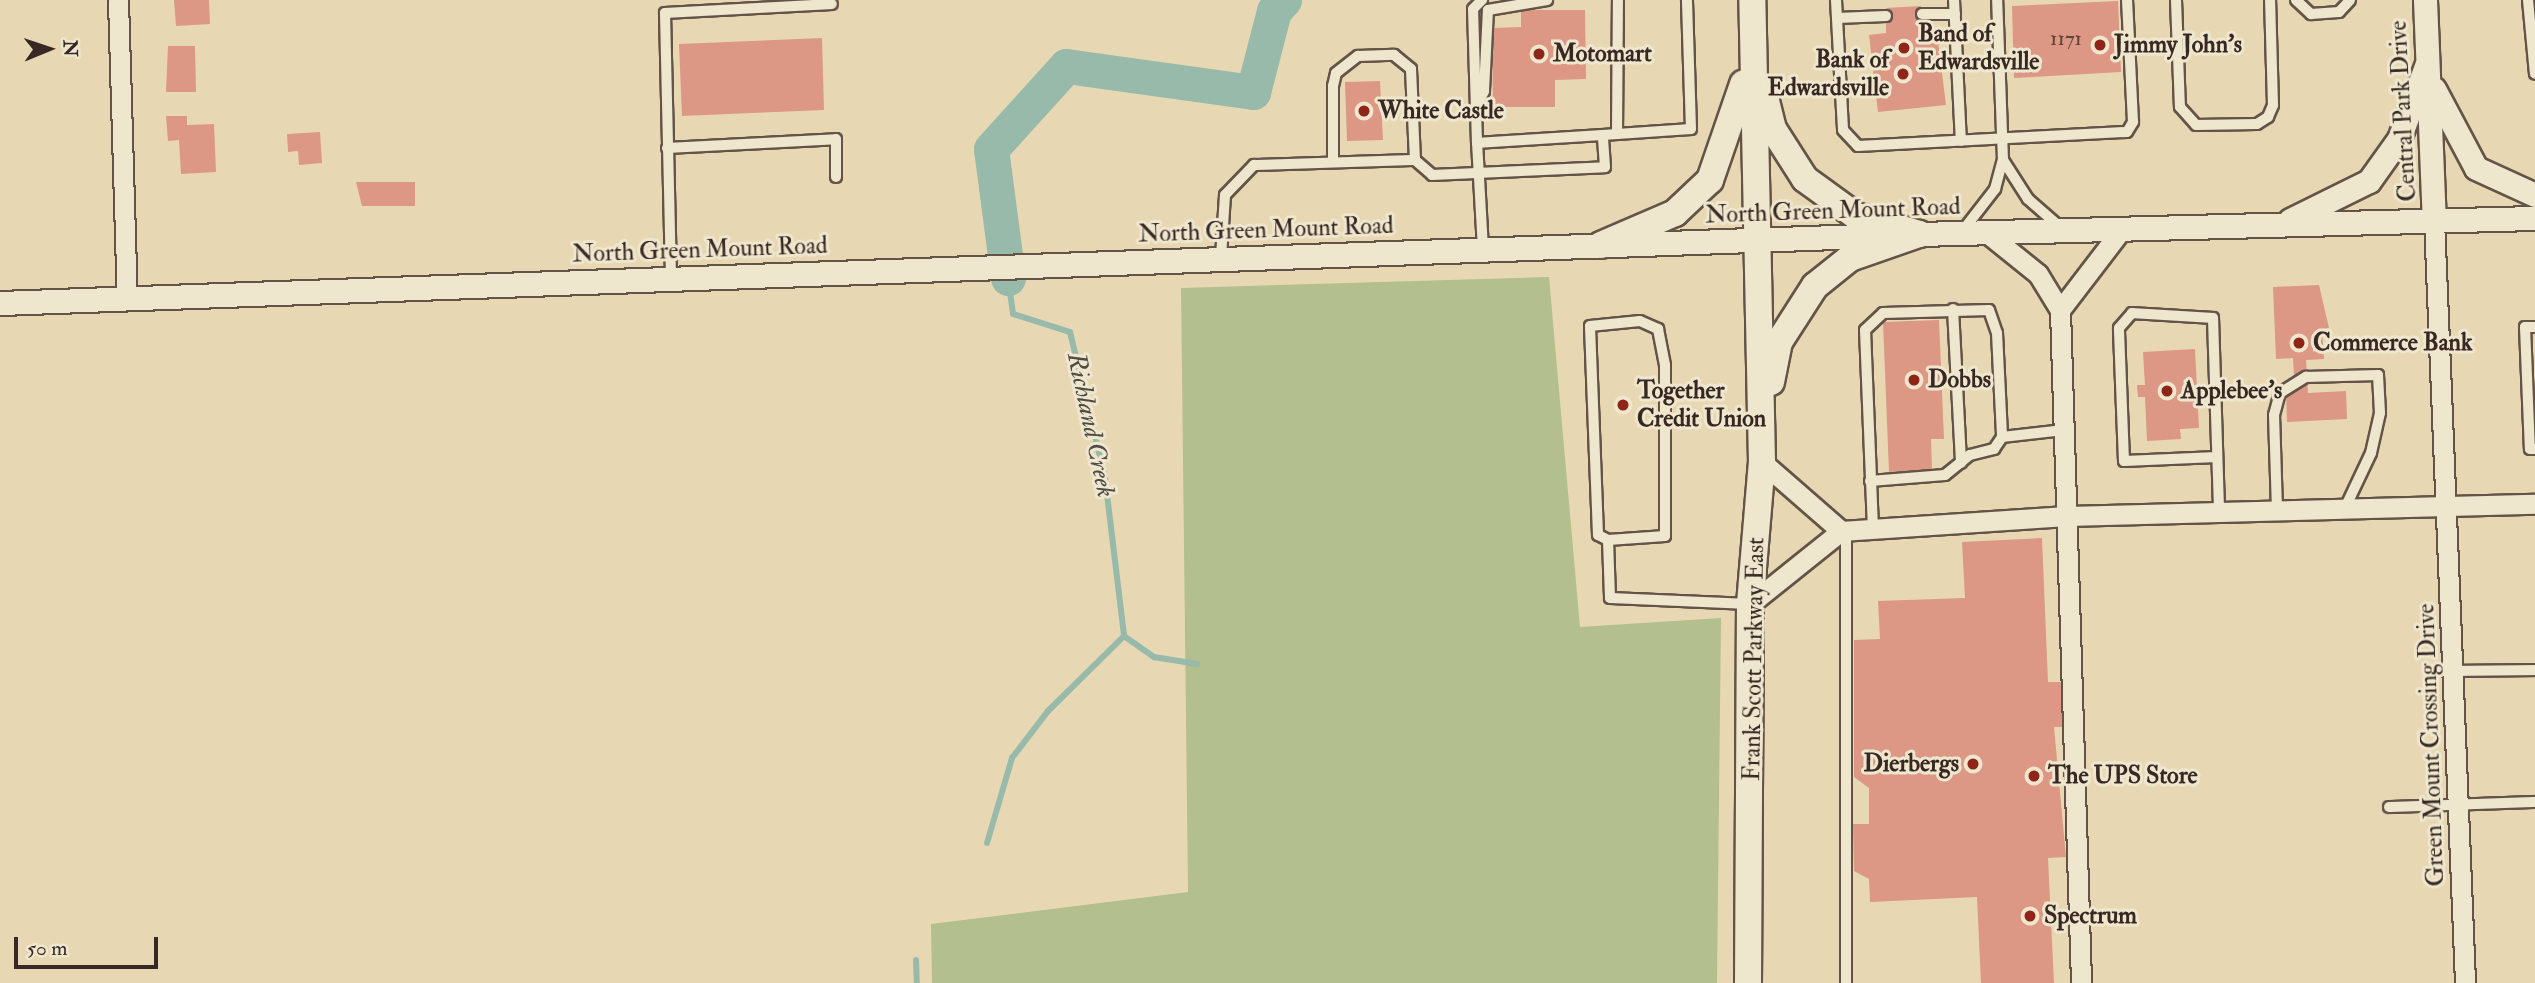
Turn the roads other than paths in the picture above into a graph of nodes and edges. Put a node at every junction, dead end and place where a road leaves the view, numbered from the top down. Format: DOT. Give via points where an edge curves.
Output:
graph roads {
  1 [pos="118,0"];
  2 [pos="1482,0"];
  3 [pos="1547,0"];
  4 [pos="1618,0"];
  5 [pos="1687,0"];
  6 [pos="1836,0"];
  7 [pos="1954,0"];
  8 [pos="1997,0"];
  9 [pos="2127,0"];
  10 [pos="2176,0"];
  11 [pos="2270,0"];
  12 [pos="2296,0"];
  13 [pos="2350,0"];
  14 [pos="2425,0"];
  15 [pos="2528,0"];
  16 [pos="1498,2"];
  17 [pos="1748,3"];
  18 [pos="832,4"];
  19 [pos="1955,14"];
  20 [pos="1922,15"];
  21 [pos="1886,16"];
  22 [pos="1837,18"];
  23 [pos="1752,44"];
  24 [pos="2426,66"];
  25 [pos="2535,74"];
  26 [pos="1475,109"];
  27 [pos="1617,134"];
  28 [pos="1603,137"];
  29 [pos="2003,139"];
  30 [pos="1961,141"];
  31 [pos="1477,143"];
  32 [pos="667,148"];
  33 [pos="1415,160"];
  34 [pos="2003,160"];
  35 [pos="1333,161"];
  36 [pos="1480,175"];
  37 [pos="836,177"];
  38 [pos="2535,195"];
  39 [pos="2535,218"];
  40 [pos="2434,220"];
  41 [pos="2281,224"];
  42 [pos="2122,229"];
  43 [pos="2064,230"];
  44 [pos="1959,233"];
  45 [pos="1987,233"];
  46 [pos="1919,234"];
  47 [pos="1757,239"];
  48 [pos="1601,245"];
  49 [pos="1483,249"];
  50 [pos="1221,257"];
  51 [pos="671,277"];
  52 [pos="127,298"];
  53 [pos="0,303"];
  54 [pos="1953,309"];
  55 [pos="2060,310"];
  56 [pos="2535,327"];
  57 [pos="2064,430"];
  58 [pos="1761,435"];
  59 [pos="2001,437"];
  60 [pos="2535,449"];
  61 [pos="2217,457"];
  62 [pos="1762,462"];
  63 [pos="1961,463"];
  64 [pos="1870,481"];
  65 [pos="2535,504"];
  66 [pos="2444,505"];
  67 [pos="2345,508"];
  68 [pos="2277,510"];
  69 [pos="2219,512"];
  70 [pos="2067,516"];
  71 [pos="1873,529"];
  72 [pos="1844,531"];
  73 [pos="1608,540"];
  74 [pos="1750,604"];
  75 [pos="2535,670"];
  76 [pos="2453,671"];
  77 [pos="2458,803"];
  78 [pos="2535,803"];
  79 [pos="2389,807"];
  80 [pos="1748,983"];
  81 [pos="1846,983"];
  82 [pos="2081,983"];
  83 [pos="2465,983"];
  1 -- 52 [label="street"];
  2 -- 26 [label="lane" via="1473,9"];
  3 -- 16 [label="lane"];
  4 -- 27 [label="lane" via="1623,101"];
  5 -- 27 [label="lane" via="1684,72 1691,128"];
  6 -- 22 [label="lane"];
  7 -- 19 [label="lane"];
  8 -- 29 [label="lane"];
  9 -- 29 [label="lane" via="2132,97 2127,132"];
  10 -- 11 [label="lane" via="2180,107 2196,125 2258,124 2273,105"];
  12 -- 13 [label="lane" via="2311,14 2339,12"];
  14 -- 24 [label="street, Central Park Drive"];
  15 -- 25 [label="lane"];
  16 -- 26 [label="lane" via="1488,10 1484,91"];
  17 -- 23 [label="main road, Frank Scott Parkway East"];
  18 -- 32 [label="lane" via="665,13"];
  19 -- 20 [label="lane"];
  19 -- 30 [label="lane"];
  21 -- 22 [label="lane"];
  22 -- 30 [label="lane" via="1849,141"];
  23 -- 46 [label="main road" via="1773,129 1805,179 1856,216"];
  23 -- 47 [label="main road, Frank Scott Parkway East"];
  23 -- 48 [label="main road" via="1732,130 1710,180 1675,213"];
  24 -- 38 [label="street" via="2462,150 2496,181"];
  24 -- 40 [label="street, Central Park Drive"];
  24 -- 41 [label="street" via="2399,139 2369,181"];
  26 -- 31 [label="lane"];
  27 -- 28 [label="lane"];
  28 -- 31 [label="lane"];
  28 -- 36 [label="lane" via="1605,167"];
  29 -- 30 [label="lane"];
  29 -- 34 [label="lane"];
  31 -- 36 [label="lane"];
  32 -- 37 [label="lane" via="836,139"];
  32 -- 51 [label="lane"];
  33 -- 35 [label="lane"];
  33 -- 35 [label="lane" via="1411,69 1394,55 1358,56 1336,73"];
  33 -- 36 [label="lane" via="1432,175"];
  34 -- 43 [label="lane" via="2028,199"];
  34 -- 44 [label="lane" via="1995,189"];
  35 -- 50 [label="lane" via="1266,162 1231,182 1220,214"];
  36 -- 49 [label="lane"];
  39 -- 40 [label="street, North Green Mount Road"];
  40 -- 41 [label="street, North Green Mount Road"];
  40 -- 66 [label="street, Green Mount Crossing Drive"];
  41 -- 42 [label="street, North Green Mount Road"];
  42 -- 43 [label="street, North Green Mount Road"];
  42 -- 55 [label="street"];
  43 -- 45 [label="street, North Green Mount Road"];
  44 -- 45 [label="street, North Green Mount Road"];
  44 -- 46 [label="street, North Green Mount Road"];
  45 -- 55 [label="street" via="2038,274"];
  46 -- 47 [label="street, North Green Mount Road"];
  46 -- 58 [label="main road" via="1850,258 1815,286 1779,342"];
  47 -- 48 [label="street, North Green Mount Road"];
  47 -- 58 [label="main road, Frank Scott Parkway East"];
  48 -- 49 [label="street, North Green Mount Road"];
  49 -- 50 [label="street, North Green Mount Road"];
  50 -- 51 [label="street, North Green Mount Road"];
  51 -- 52 [label="street, North Green Mount Road"];
  52 -- 53 [label="street, North Green Mount Road"];
  54 -- 59 [label="lane" via="1979,307 1995,318"];
  54 -- 63 [label="lane"];
  54 -- 64 [label="lane" via="1883,313 1865,330"];
  55 -- 57 [label="street"];
  56 -- 60 [label="lane" via="2525,327 2530,449"];
  57 -- 59 [label="lane"];
  57 -- 70 [label="street"];
  58 -- 62 [label="main road, Frank Scott Parkway East"];
  59 -- 63 [label="lane" via="1994,449"];
  61 -- 61 [label="lane" via="2213,318 2132,313 2119,328 2124,461"];
  61 -- 69 [label="lane"];
  62 -- 72 [label="street"];
  62 -- 74 [label="main road, Frank Scott Parkway East"];
  63 -- 64 [label="lane" via="1934,479"];
  64 -- 71 [label="lane"];
  65 -- 66 [label="street"];
  66 -- 67 [label="street"];
  66 -- 76 [label="street, Green Mount Crossing Drive"];
  67 -- 68 [label="street"];
  67 -- 68 [label="lane" via="2371,453 2380,413 2378,375 2306,377 2280,393 2274,415"];
  68 -- 69 [label="street"];
  69 -- 70 [label="street"];
  70 -- 71 [label="street"];
  70 -- 82 [label="street"];
  71 -- 72 [label="street"];
  72 -- 74 [label="street"];
  72 -- 81 [label="lane"];
  73 -- 73 [label="lane" via="1598,535 1590,326 1640,321 1658,329 1665,365 1665,536"];
  73 -- 74 [label="lane" via="1610,598"];
  74 -- 80 [label="main road, Frank Scott Parkway East"];
  75 -- 76 [label="lane"];
  76 -- 77 [label="street, Green Mount Crossing Drive"];
  77 -- 78 [label="lane"];
  77 -- 79 [label="lane"];
  77 -- 83 [label="street, Green Mount Crossing Drive"];
}
